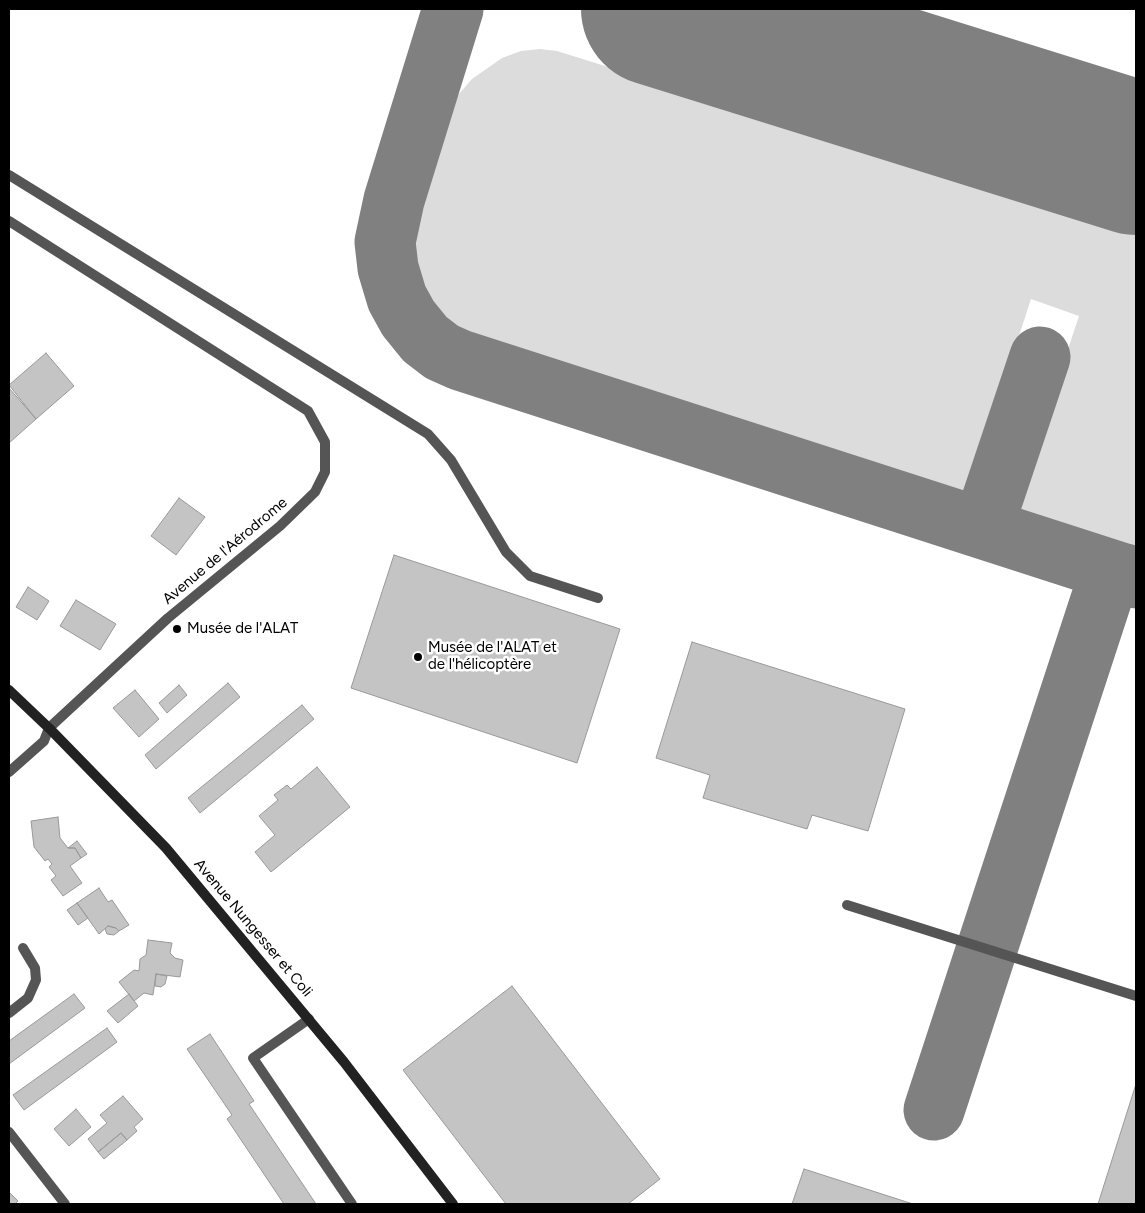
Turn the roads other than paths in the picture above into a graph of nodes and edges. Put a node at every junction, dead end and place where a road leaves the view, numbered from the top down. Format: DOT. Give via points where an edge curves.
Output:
graph roads {
  1 [pos="9,175"];
  2 [pos="9,220"];
  3 [pos="598,598"];
  4 [pos="9,690"];
  5 [pos="49,728"];
  6 [pos="9,772"];
  7 [pos="847,905"];
  8 [pos="22,948"];
  9 [pos="1136,996"];
  10 [pos="9,1013"];
  11 [pos="309,1019"];
  12 [pos="9,1134"];
  13 [pos="65,1204"];
  14 [pos="352,1204"];
  15 [pos="454,1204"];
  1 -- 3 [label="street" via="428,434 451,460 506,552 530,576"];
  2 -- 5 [label="street, Avenue de l'Aérodrome" via="308,410 325,442 325,472 315,492 280,526 168,618"];
  4 -- 5 [label="main road, Avenue Nungesser et Coli"];
  5 -- 6 [label="street, Avenue de l'Aérodrome" via="44,741"];
  5 -- 11 [label="main road, Avenue Nungesser et Coli" via="166,848"];
  7 -- 9 [label="street"];
  8 -- 10 [label="street" via="35,968 36,980 28,998"];
  11 -- 14 [label="street" via="253,1058"];
  11 -- 15 [label="main road, Avenue Nungesser et Coli"];
  12 -- 13 [label="street"];
}
